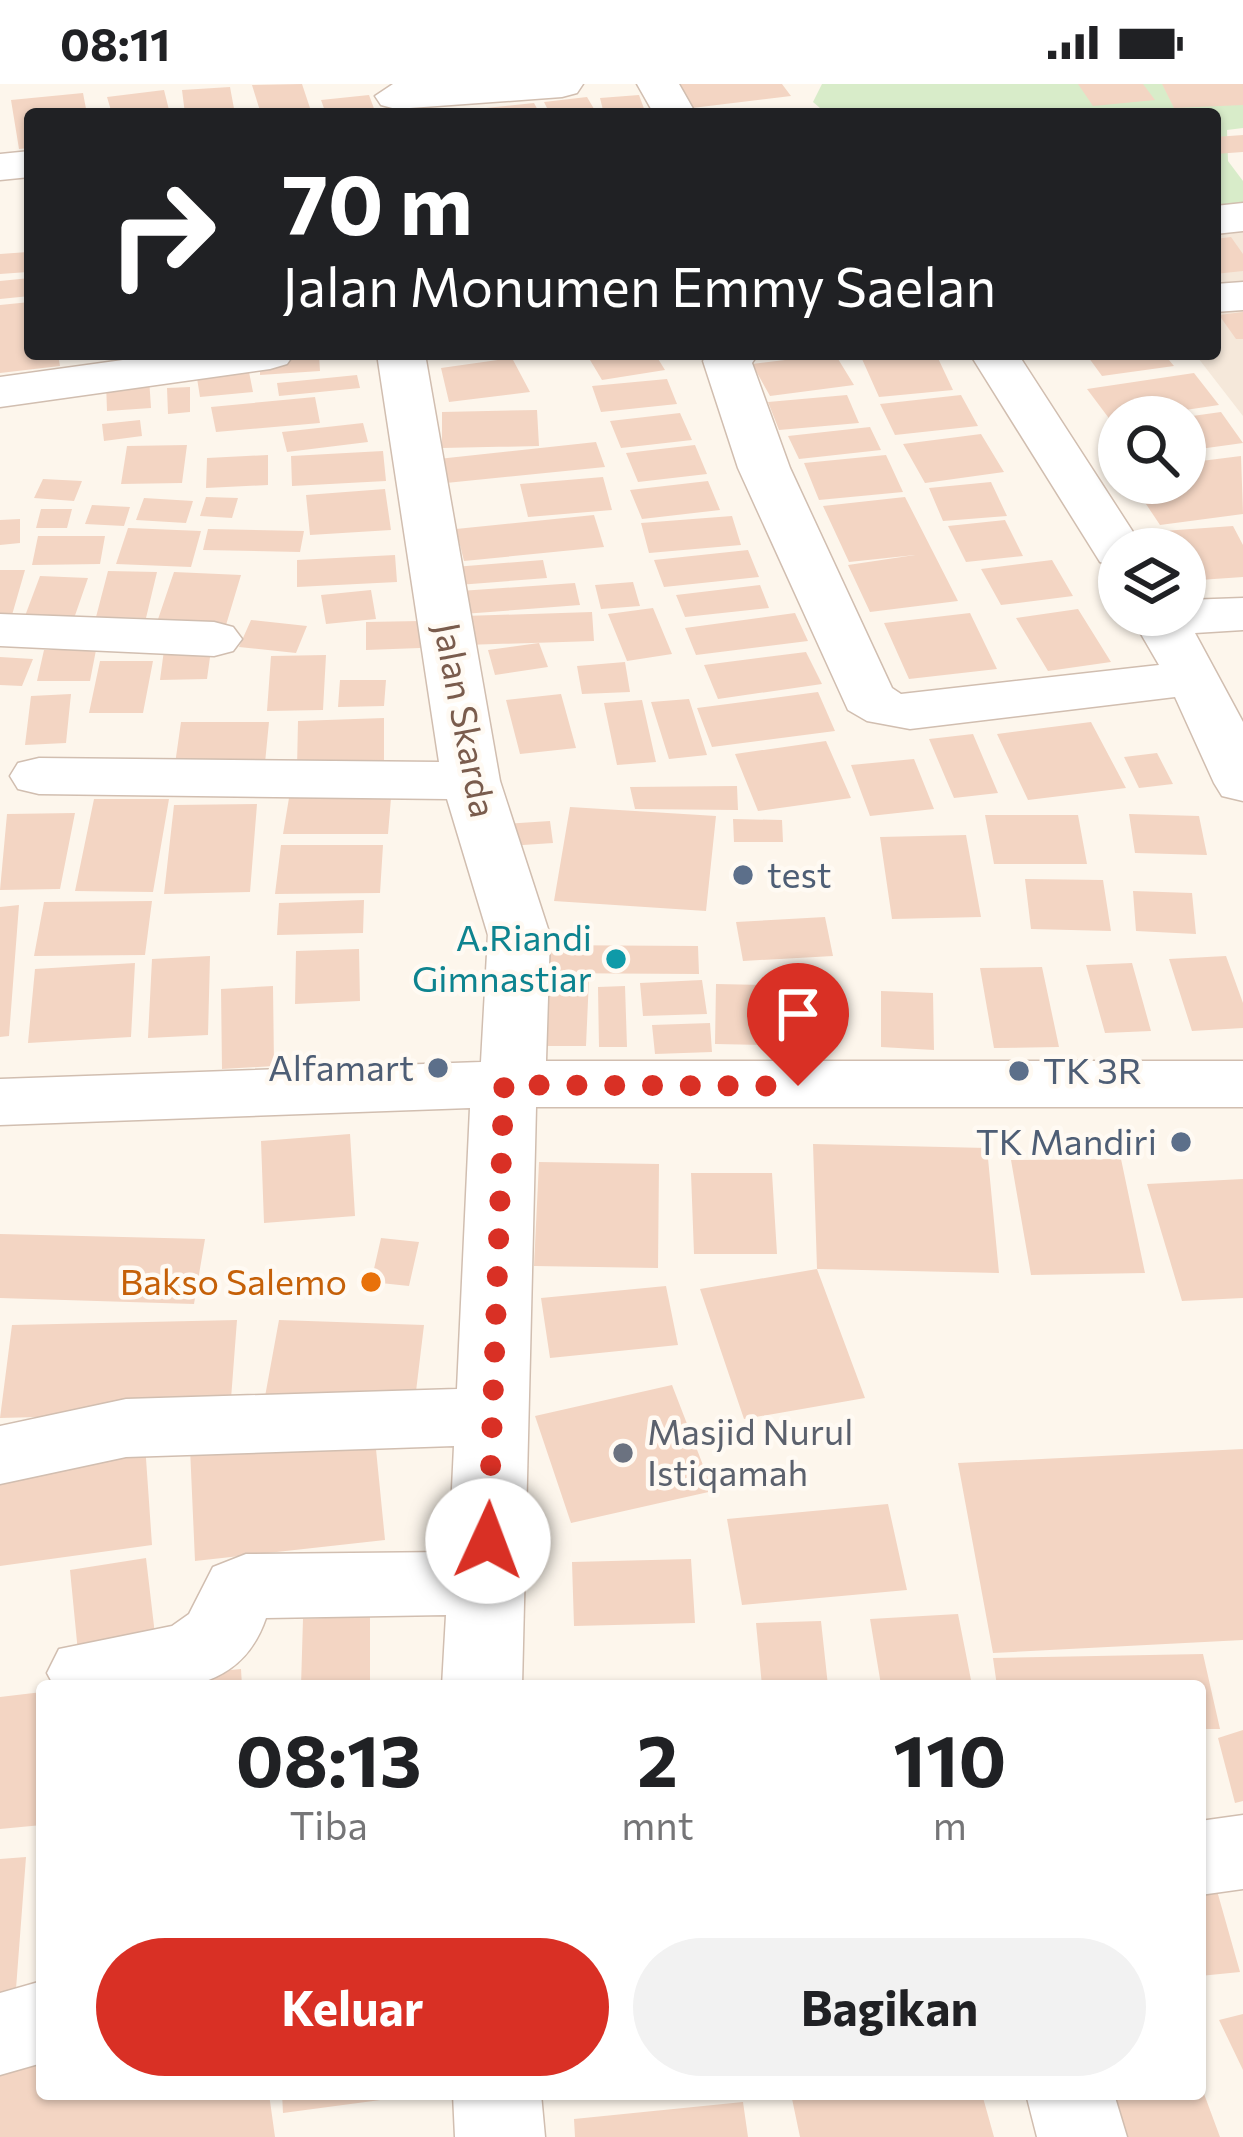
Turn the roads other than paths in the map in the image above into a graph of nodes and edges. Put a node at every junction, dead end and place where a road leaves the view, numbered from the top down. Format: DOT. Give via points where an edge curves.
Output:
graph roads {
  1 [pos="562,84"];
  2 [pos="394,98"];
  3 [pos="227,360"];
  4 [pos="401,360"];
  5 [pos="728,360"];
  6 [pos="998,360"];
  7 [pos="1047,360"];
  8 [pos="0,392"];
  9 [pos="1057,461"];
  10 [pos="1103,528"];
  11 [pos="1243,614"];
  12 [pos="1206,615"];
  13 [pos="0,630"];
  14 [pos="1170,636"];
  15 [pos="214,639"];
  16 [pos="1194,678"];
  17 [pos="1236,750"];
  18 [pos="39,776"];
  19 [pos="472,781"];
  20 [pos="509,1084"];
  21 [pos="1243,1084"];
  22 [pos="0,1102"];
  23 [pos="493,1416"];
  24 [pos="0,1454"];
  25 [pos="486,1583"];
  26 [pos="87,1673"];
  27 [pos="482,1680"];
  28 [pos="1243,1852"];
  29 [pos="1206,1857"];
  30 [pos="36,2024"];
  31 [pos="0,2034"];
  32 [pos="497,2100"];
  33 [pos="1072,2100"];
  34 [pos="500,2137"];
  35 [pos="1082,2137"];
  1 -- 2 [label="street"];
  3 -- 8 [label="street"];
  4 -- 19 [label="street, Jalan Skarda"];
  5 -- 16 [label="street" via="764,468 868,698 910,712"];
  6 -- 9 [label="street"];
  7 -- 9 [label="street" via="1091,437 1083,456"];
  9 -- 10 [label="street"];
  11 -- 12 [label="street"];
  13 -- 15 [label="street"];
  14 -- 16 [label="street"];
  16 -- 17 [label="street"];
  18 -- 19 [label="street"];
  19 -- 20 [label="street, Jalan Skarda" via="520,935"];
  20 -- 21 [label="street"];
  20 -- 22 [label="street"];
  20 -- 23 [label="street, Jalan Skarda"];
  23 -- 24 [label="street" via="126,1428"];
  23 -- 25 [label="street, Jalan Skarda"];
  25 -- 26 [label="street" via="240,1587 211,1644"];
  25 -- 27 [label="street, Jalan Skarda"];
  28 -- 29 [label="street"];
  30 -- 31 [label="street"];
  32 -- 34 [label="street"];
  33 -- 35 [label="street"];
}
